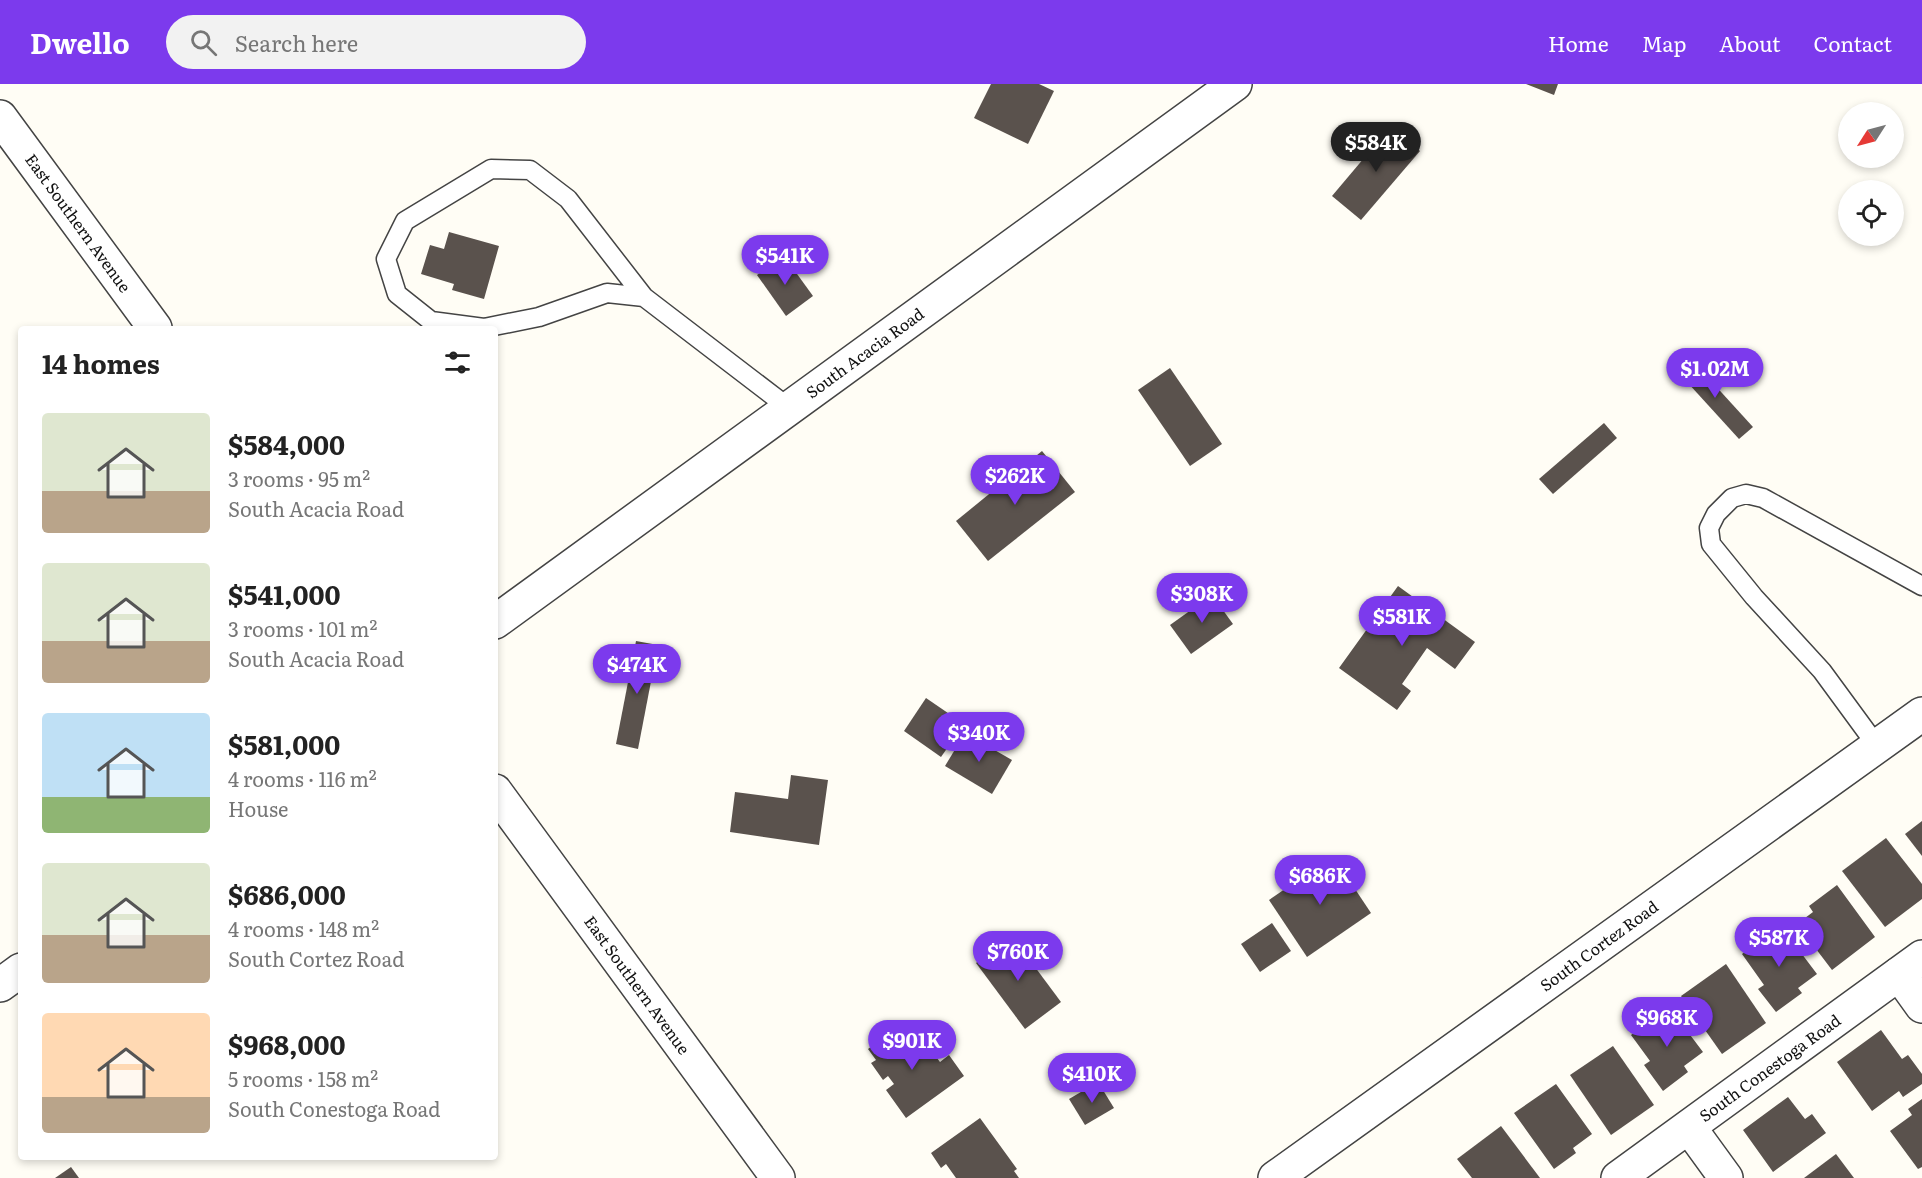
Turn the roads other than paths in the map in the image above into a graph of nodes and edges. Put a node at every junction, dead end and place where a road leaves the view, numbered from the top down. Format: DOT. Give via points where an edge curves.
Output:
graph roads {
  1 [pos="1235,84"];
  2 [pos="0,117"];
  3 [pos="644,297"];
  4 [pos="154,326"];
  5 [pos="469,326"];
  6 [pos="494,326"];
  7 [pos="789,408"];
  8 [pos="1922,586"];
  9 [pos="498,620"];
  10 [pos="1922,714"];
  11 [pos="1877,746"];
  12 [pos="498,795"];
  13 [pos="1910,966"];
  14 [pos="18,972"];
  15 [pos="0,985"];
  16 [pos="1922,1006"];
  17 [pos="1689,1127"];
  18 [pos="778,1178"];
  19 [pos="1275,1178"];
  20 [pos="1618,1178"];
  21 [pos="1726,1178"];
  1 -- 7 [label="street, South Acacia Road"];
  2 -- 4 [label="street, East Southern Avenue"];
  3 -- 5 [label="lane" via="568,199 530,170 491,170 405,221 386,259 397,294 431,321"];
  3 -- 6 [label="lane" via="607,293 539,317"];
  3 -- 7 [label="lane"];
  7 -- 9 [label="street, South Acacia Road"];
  8 -- 11 [label="lane" via="1763,498 1746,494 1732,498 1709,528 1711,544 1822,671"];
  10 -- 11 [label="street, South Cortez Road"];
  11 -- 19 [label="street, South Cortez Road"];
  12 -- 18 [label="street, East Southern Avenue"];
  13 -- 16 [label="street"];
  13 -- 17 [label="street, South Conestoga Road"];
  14 -- 15 [label="street"];
  17 -- 20 [label="street, South Conestoga Road"];
  17 -- 21 [label="street"];
}
